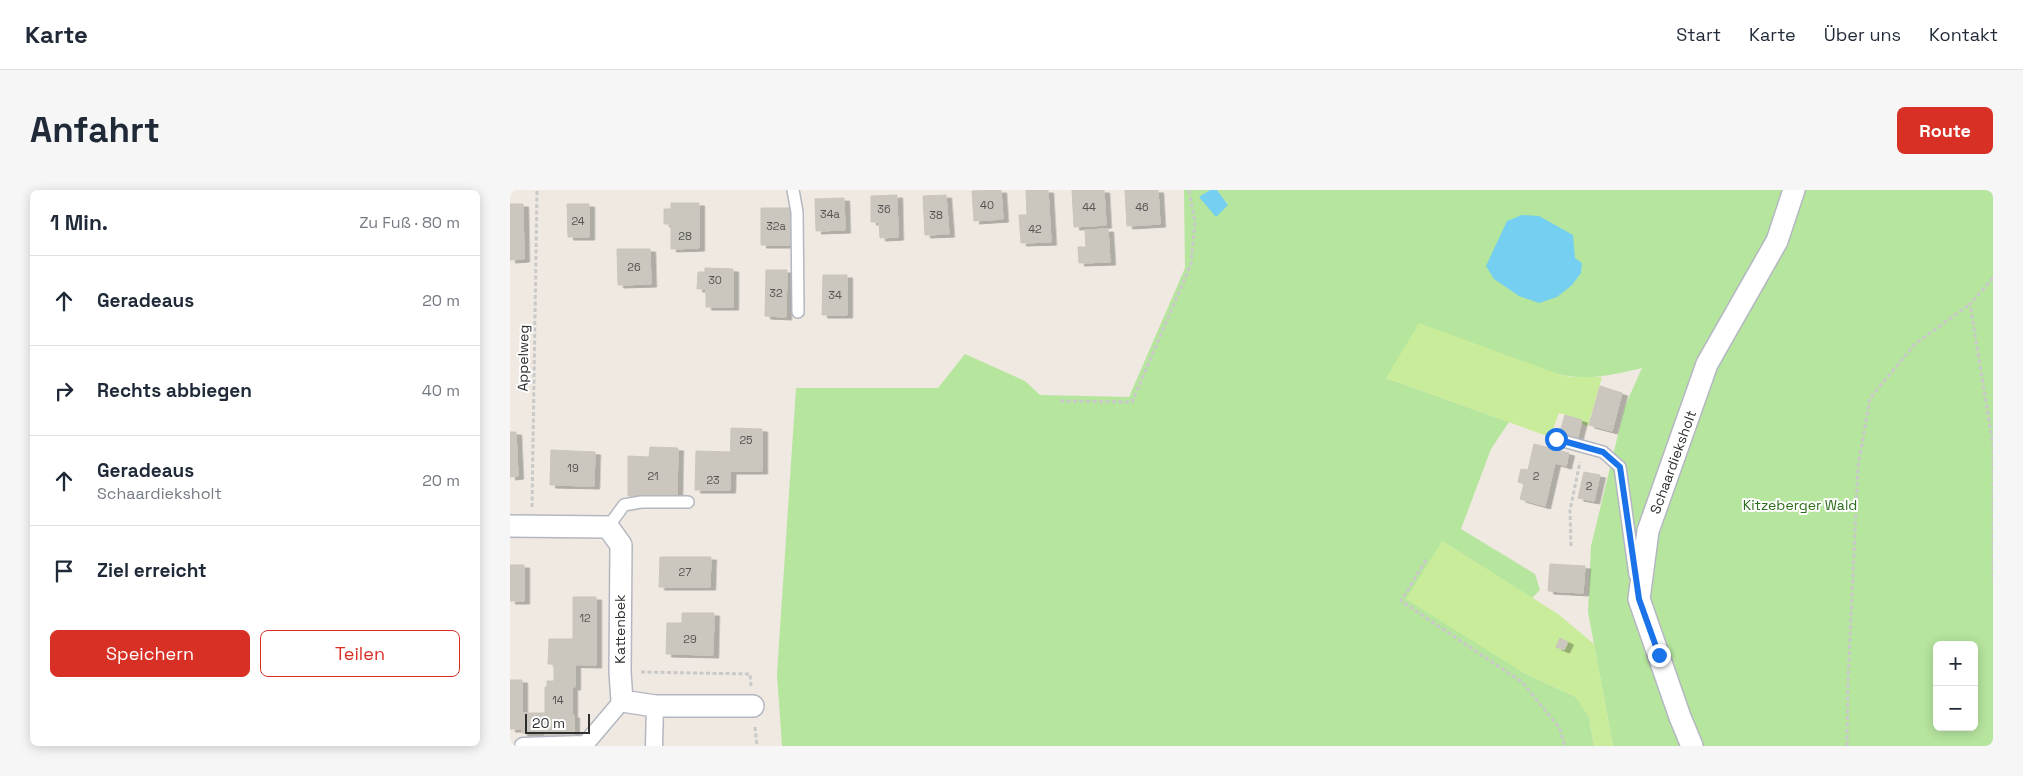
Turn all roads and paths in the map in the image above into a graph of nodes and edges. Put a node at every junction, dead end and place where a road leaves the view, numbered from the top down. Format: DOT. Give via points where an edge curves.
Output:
graph roads {
  1 [pos="537,190"];
  2 [pos="793,190"];
  3 [pos="1189,190"];
  4 [pos="1794,190"];
  5 [pos="1993,278"];
  6 [pos="1970,304"];
  7 [pos="798,312"];
  8 [pos="1060,400"];
  9 [pos="1556,439"];
  10 [pos="1583,446"];
  11 [pos="688,502"];
  12 [pos="510,526"];
  13 [pos="532,526"];
  14 [pos="608,527"];
  15 [pos="1571,546"];
  16 [pos="1426,560"];
  17 [pos="1993,581"];
  18 [pos="1639,599"];
  19 [pos="622,701"];
  20 [pos="655,706"];
  21 [pos="753,706"];
  22 [pos="584,745"];
  23 [pos="523,746"];
  24 [pos="654,746"];
  25 [pos="1565,746"];
  26 [pos="1692,746"];
  27 [pos="1847,746"];
  1 -- 13 [label="path, Appelweg"];
  2 -- 7 [label="lane" via="798,212"];
  3 -- 8 [label="path" via="1195,222 1191,264 1132,402"];
  4 -- 18 [label="street, Schaardieksholt" via="1777,241 1707,364 1648,531"];
  5 -- 6 [label="path"];
  6 -- 17 [label="path" via="1993,445"];
  6 -- 27 [label="path" via="1914,344 1870,398 1858,467"];
  9 -- 10 [label="lane"];
  10 -- 15 [label="path" via="1570,510"];
  10 -- 18 [label="lane" via="1603,452 1620,467"];
  11 -- 14 [label="lane" via="641,502 624,506"];
  12 -- 13 [label="street"];
  13 -- 14 [label="street"];
  14 -- 19 [label="street, Kattenbek" via="621,545"];
  16 -- 25 [label="path" via="1401,601 1522,682 1559,727"];
  18 -- 26 [label="street, Schaardieksholt"];
  19 -- 20 [label="street"];
  19 -- 22 [label="street"];
  20 -- 21 [label="street"];
  20 -- 24 [label="street"];
  22 -- 23 [label="street"];
}
